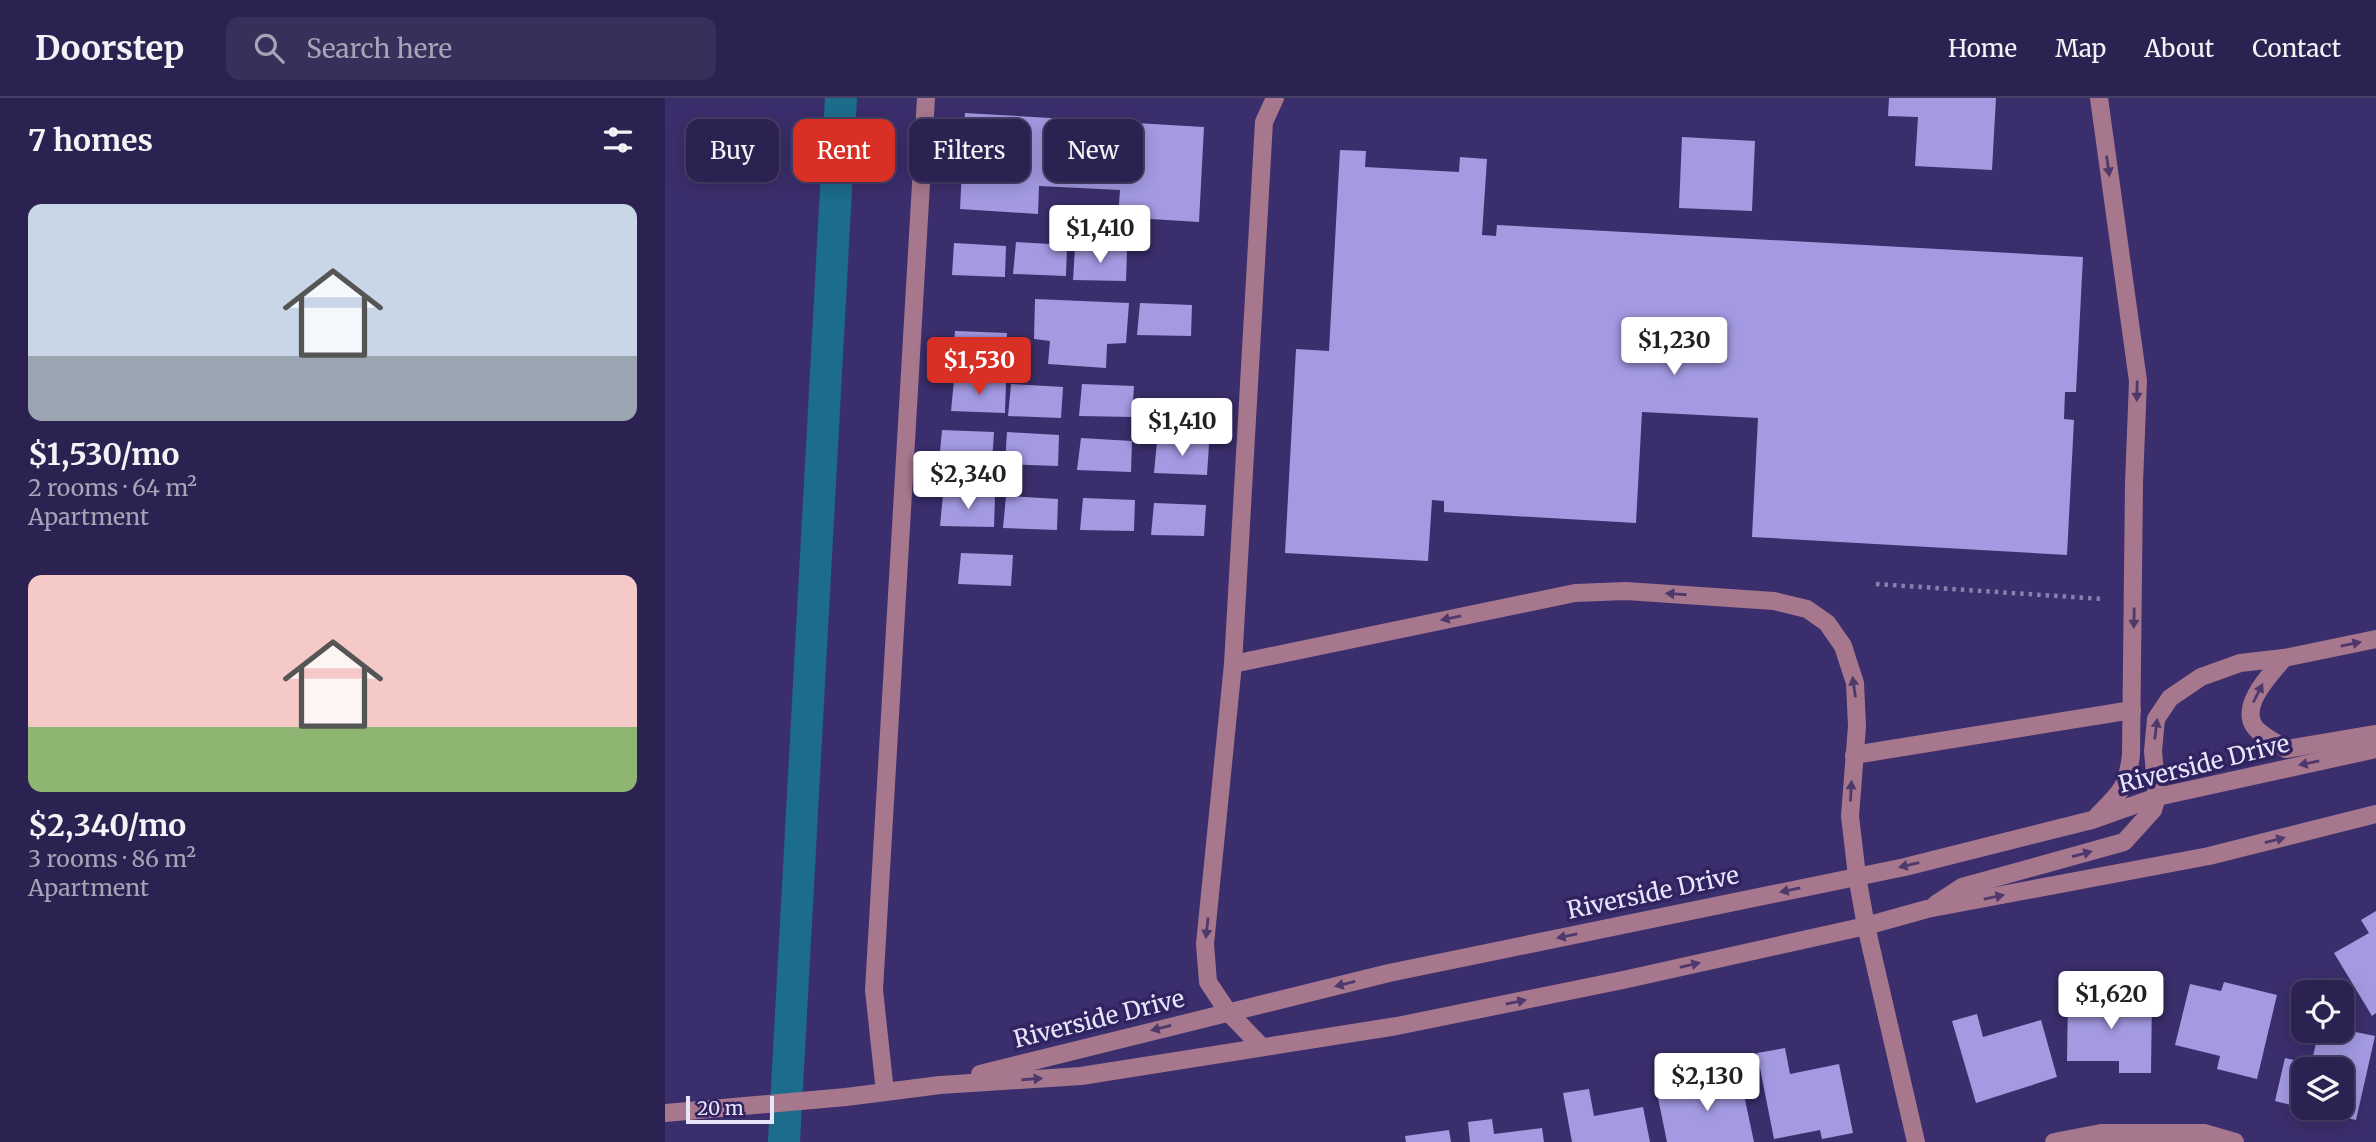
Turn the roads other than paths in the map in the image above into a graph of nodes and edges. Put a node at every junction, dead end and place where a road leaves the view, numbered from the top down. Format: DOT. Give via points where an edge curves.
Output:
graph roads {
  1 [pos="926,98"];
  2 [pos="1275,98"];
  3 [pos="2099,98"];
  4 [pos="2376,639"];
  5 [pos="2284,658"];
  6 [pos="1233,664"];
  7 [pos="2132,710"];
  8 [pos="2376,734"];
  9 [pos="2376,749"];
  10 [pos="1854,755"];
  11 [pos="2157,797"];
  12 [pos="2376,814"];
  13 [pos="2092,820"];
  14 [pos="1857,876"];
  15 [pos="1927,909"];
  16 [pos="1866,926"];
  17 [pos="1228,1012"];
  18 [pos="1262,1047"];
  19 [pos="940,1085"];
  20 [pos="885,1092"];
  21 [pos="665,1113"];
  22 [pos="1916,1142"];
  23 [pos="2054,1142"];
  24 [pos="2235,1142"];
  1 -- 20 [label="street" via="874,990"];
  2 -- 6 [label="street" via="1264,122"];
  3 -- 7 [label="street, one-way" via="2138,381"];
  5 -- 4 [label="street, one-way"];
  8 -- 5 [label="street, one-way" via="2286,749 2254,727 2253,701"];
  11 -- 5 [label="street, one-way" via="2156,719 2170,698 2201,677 2227,667"];
  10 -- 6 [label="street, one-way" via="1855,683 1843,646 1827,623 1807,609 1774,601 1626,591 1575,593"];
  6 -- 17 [label="street, one-way" via="1205,944 1208,982"];
  7 -- 10 [label="street"];
  7 -- 13 [label="street" via="2129,774 2122,791"];
  9 -- 11 [label="street, Riverside Drive, one-way"];
  14 -- 10 [label="street, one-way" via="1850,816"];
  11 -- 13 [label="street, Riverside Drive"];
  15 -- 11 [label="street, one-way" via="1962,887 2124,842 2153,810"];
  15 -- 12 [label="street, Riverside Drive, one-way" via="2209,856"];
  13 -- 14 [label="street, Riverside Drive, one-way"];
  14 -- 16 [label="street"];
  14 -- 17 [label="street, Riverside Drive, one-way" via="1389,973"];
  15 -- 16 [label="street, Riverside Drive"];
  18 -- 16 [label="street, Riverside Drive, one-way" via="1449,1016"];
  16 -- 22 [label="street"];
  17 -- 18 [label="street"];
  17 -- 19 [label="street, Riverside Drive, one-way"];
  19 -- 18 [label="street, Riverside Drive, one-way" via="1081,1076"];
  19 -- 20 [label="street, Riverside Drive"];
  20 -- 21 [label="street, Riverside Drive"];
  23 -- 24 [label="street" via="2101,1133 2204,1133"];
}
